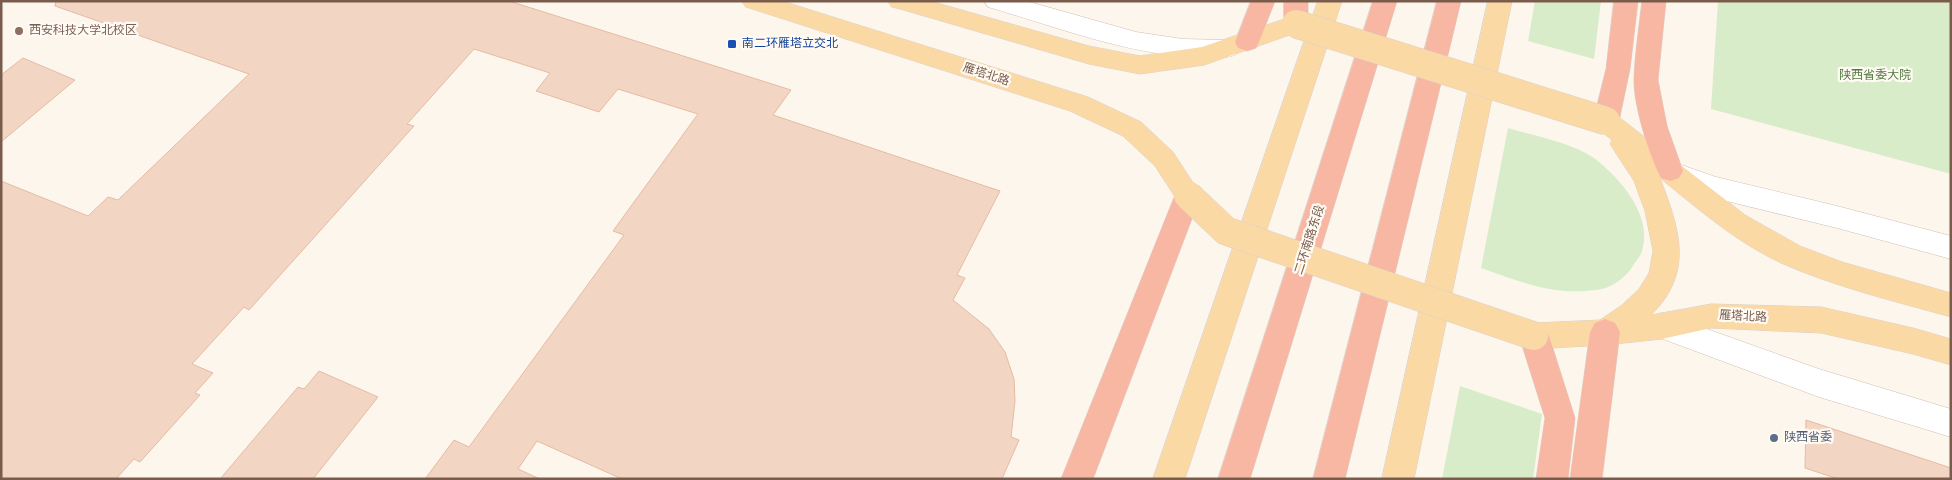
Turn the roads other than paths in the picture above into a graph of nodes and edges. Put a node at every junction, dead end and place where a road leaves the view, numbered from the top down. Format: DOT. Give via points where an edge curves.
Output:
graph roads {
  1 [pos="754,1"];
  2 [pos="900,1"];
  3 [pos="996,1"];
  4 [pos="1263,1"];
  5 [pos="1330,1"];
  6 [pos="1385,1"];
  7 [pos="1449,1"];
  8 [pos="1500,1"];
  9 [pos="1626,1"];
  10 [pos="1654,1"];
  11 [pos="1296,13"];
  12 [pos="1237,46"];
  13 [pos="1606,121"];
  14 [pos="1670,171"];
  15 [pos="1188,195"];
  16 [pos="1951,248"];
  17 [pos="1951,305"];
  18 [pos="1662,326"];
  19 [pos="1605,332"];
  20 [pos="1534,336"];
  21 [pos="1951,352"];
  22 [pos="1951,423"];
  23 [pos="1077,479"];
  24 [pos="1169,479"];
  25 [pos="1234,479"];
  26 [pos="1329,479"];
  27 [pos="1398,479"];
  28 [pos="1552,479"];
  29 [pos="1586,479"];
  1 -- 15 [label="main road, 雁塔北路" via="1079,104 1132,129 1164,158"];
  2 -- 12 [label="main road" via="1089,56 1140,65 1204,56"];
  3 -- 12 [label="street" via="1136,41 1183,48"];
  4 -- 12 [label="highway"];
  5 -- 24 [label="main road"];
  6 -- 25 [label="highway, 二环南路东段"];
  7 -- 26 [label="highway"];
  8 -- 27 [label="main road"];
  9 -- 13 [label="highway" via="1618,69"];
  10 -- 14 [label="highway" via="1646,80 1654,126"];
  11 -- 12 [label="main road"];
  11 -- 13 [label="main road, bridge"];
  13 -- 14 [label="main road"];
  13 -- 19 [label="main road" via="1646,177 1659,211 1667,251 1663,276 1649,298"];
  14 -- 16 [label="street" via="1714,186"];
  14 -- 17 [label="main road" via="1735,223 1790,254 1839,273"];
  15 -- 20 [label="main road, 雁塔北路, bridge" via="1226,231"];
  15 -- 23 [label="highway"];
  18 -- 19 [label="main road, 雁塔北路"];
  18 -- 21 [label="main road, 雁塔北路" via="1710,316 1821,320"];
  18 -- 22 [label="street" via="1819,383"];
  19 -- 20 [label="main road, 雁塔北路"];
  19 -- 29 [label="highway"];
  20 -- 28 [label="highway" via="1560,418"];
}
